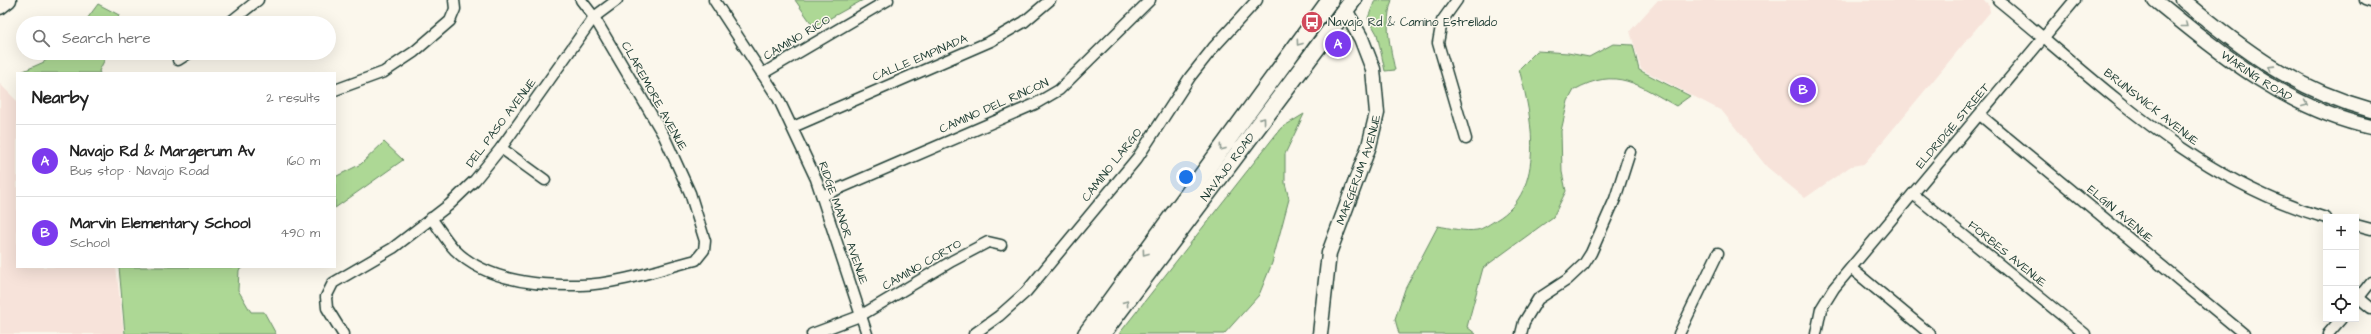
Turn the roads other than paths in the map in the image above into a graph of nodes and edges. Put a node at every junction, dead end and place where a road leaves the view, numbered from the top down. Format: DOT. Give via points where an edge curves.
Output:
graph roads {
  1 [pos="9,0"];
  2 [pos="258,0"];
  3 [pos="454,0"];
  4 [pos="581,0"];
  5 [pos="617,0"];
  6 [pos="714,0"];
  7 [pos="888,0"];
  8 [pos="1050,0"];
  9 [pos="1150,0"];
  10 [pos="1257,0"];
  11 [pos="1330,0"];
  12 [pos="1457,0"];
  13 [pos="1998,0"];
  14 [pos="2075,0"];
  15 [pos="2155,0"];
  16 [pos="2183,0"];
  17 [pos="2365,0"];
  18 [pos="2371,2"];
  19 [pos="1344,3"];
  20 [pos="0,7"];
  21 [pos="238,16"];
  22 [pos="594,18"];
  23 [pos="2045,37"];
  24 [pos="762,74"];
  25 [pos="336,90"];
  26 [pos="2371,110"];
  27 [pos="1980,115"];
  28 [pos="793,127"];
  29 [pos="2371,127"];
  30 [pos="1466,139"];
  31 [pos="501,148"];
  32 [pos="1630,152"];
  33 [pos="545,180"];
  34 [pos="1913,194"];
  35 [pos="822,196"];
  36 [pos="2323,217"];
  37 [pos="431,218"];
  38 [pos="2359,227"];
  39 [pos="2371,229"];
  40 [pos="1002,245"];
  41 [pos="1718,253"];
  42 [pos="1852,269"];
  43 [pos="2371,282"];
  44 [pos="2359,297"];
  45 [pos="2359,300"];
  46 [pos="2371,308"];
  47 [pos="860,316"];
  48 [pos="2338,322"];
  49 [pos="344,334"];
  50 [pos="812,334"];
  51 [pos="867,334"];
  52 [pos="974,334"];
  53 [pos="1086,334"];
  54 [pos="1102,334"];
  55 [pos="1320,334"];
  56 [pos="1522,334"];
  57 [pos="1679,334"];
  58 [pos="1816,334"];
  59 [pos="1930,334"];
  60 [pos="2085,334"];
  61 [pos="2244,334"];
  62 [pos="2328,334"];
  1 -- 20 [label="main road"];
  2 -- 21 [label="street"];
  3 -- 25 [label="street" via="455,9 450,21 414,52 384,72"];
  4 -- 22 [label="street, CLAREMORE AVENUE"];
  5 -- 22 [label="street, DEL PASO AVENUE"];
  6 -- 24 [label="street, RIDGE MANOR AVENUE"];
  7 -- 24 [label="street, CAMINO RICO"];
  8 -- 28 [label="street, CALLE EMPINADA" via="1024,22 991,41"];
  9 -- 35 [label="street, CAMINO DEL RINCON" via="1059,90 1035,104"];
  10 -- 52 [label="street, CAMINO LARGO" via="1190,77 1138,156 1026,292"];
  11 -- 53 [label="main road, NAVAJO ROAD, one-way"];
  12 -- 30 [label="street" via="1442,20 1438,43"];
  13 -- 23 [label="street, BRUNSWICK AVENUE"];
  14 -- 23 [label="street, ELDRIDGE STREET"];
  15 -- 29 [label="main road, WARING ROAD, one-way" via="2222,55 2257,78 2302,103"];
  26 -- 16 [label="main road, WARING ROAD, one-way" via="2308,88 2272,69"];
  17 -- 18 [label="street"];
  54 -- 19 [label="main road, NAVAJO ROAD, one-way"];
  19 -- 55 [label="main road, MARGERUM AVENUE" via="1373,69 1377,113 1370,146 1329,253"];
  22 -- 31 [label="street, DEL PASO AVENUE"];
  22 -- 37 [label="street, CLAREMORE AVENUE" via="664,136 690,193 705,241 702,255 696,260 603,282 581,285 539,283 505,277 472,263 454,249"];
  23 -- 27 [label="street, ELDRIDGE STREET"];
  23 -- 36 [label="street, BRUNSWICK AVENUE" via="2164,136 2199,161 2264,195"];
  24 -- 28 [label="street, RIDGE MANOR AVENUE"];
  27 -- 34 [label="street, ELDRIDGE STREET"];
  27 -- 61 [label="street, ELGIN AVENUE"];
  28 -- 35 [label="street, RIDGE MANOR AVENUE"];
  31 -- 33 [label="street"];
  31 -- 37 [label="street, DEL PASO AVENUE" via="475,180"];
  32 -- 56 [label="street" via="1615,199 1591,253 1584,264 1567,280 1538,299 1524,322"];
  34 -- 42 [label="street, ELDRIDGE STREET"];
  34 -- 60 [label="street, FORBES AVENUE"];
  35 -- 47 [label="street, RIDGE MANOR AVENUE"];
  37 -- 49 [label="street, DEL PASO AVENUE" via="393,248 333,284 326,297 327,308"];
  38 -- 39 [label="street"];
  40 -- 47 [label="street, CAMINO CORTO" via="988,242"];
  41 -- 57 [label="street"];
  42 -- 58 [label="street, ELDRIDGE STREET" via="1834,288 1821,309"];
  42 -- 59 [label="street"];
  43 -- 44 [label="street"];
  45 -- 46 [label="street"];
  47 -- 50 [label="street, CAMINO CORTO"];
  47 -- 51 [label="street, RIDGE MANOR AVENUE"];
  48 -- 62 [label="street"];
}
